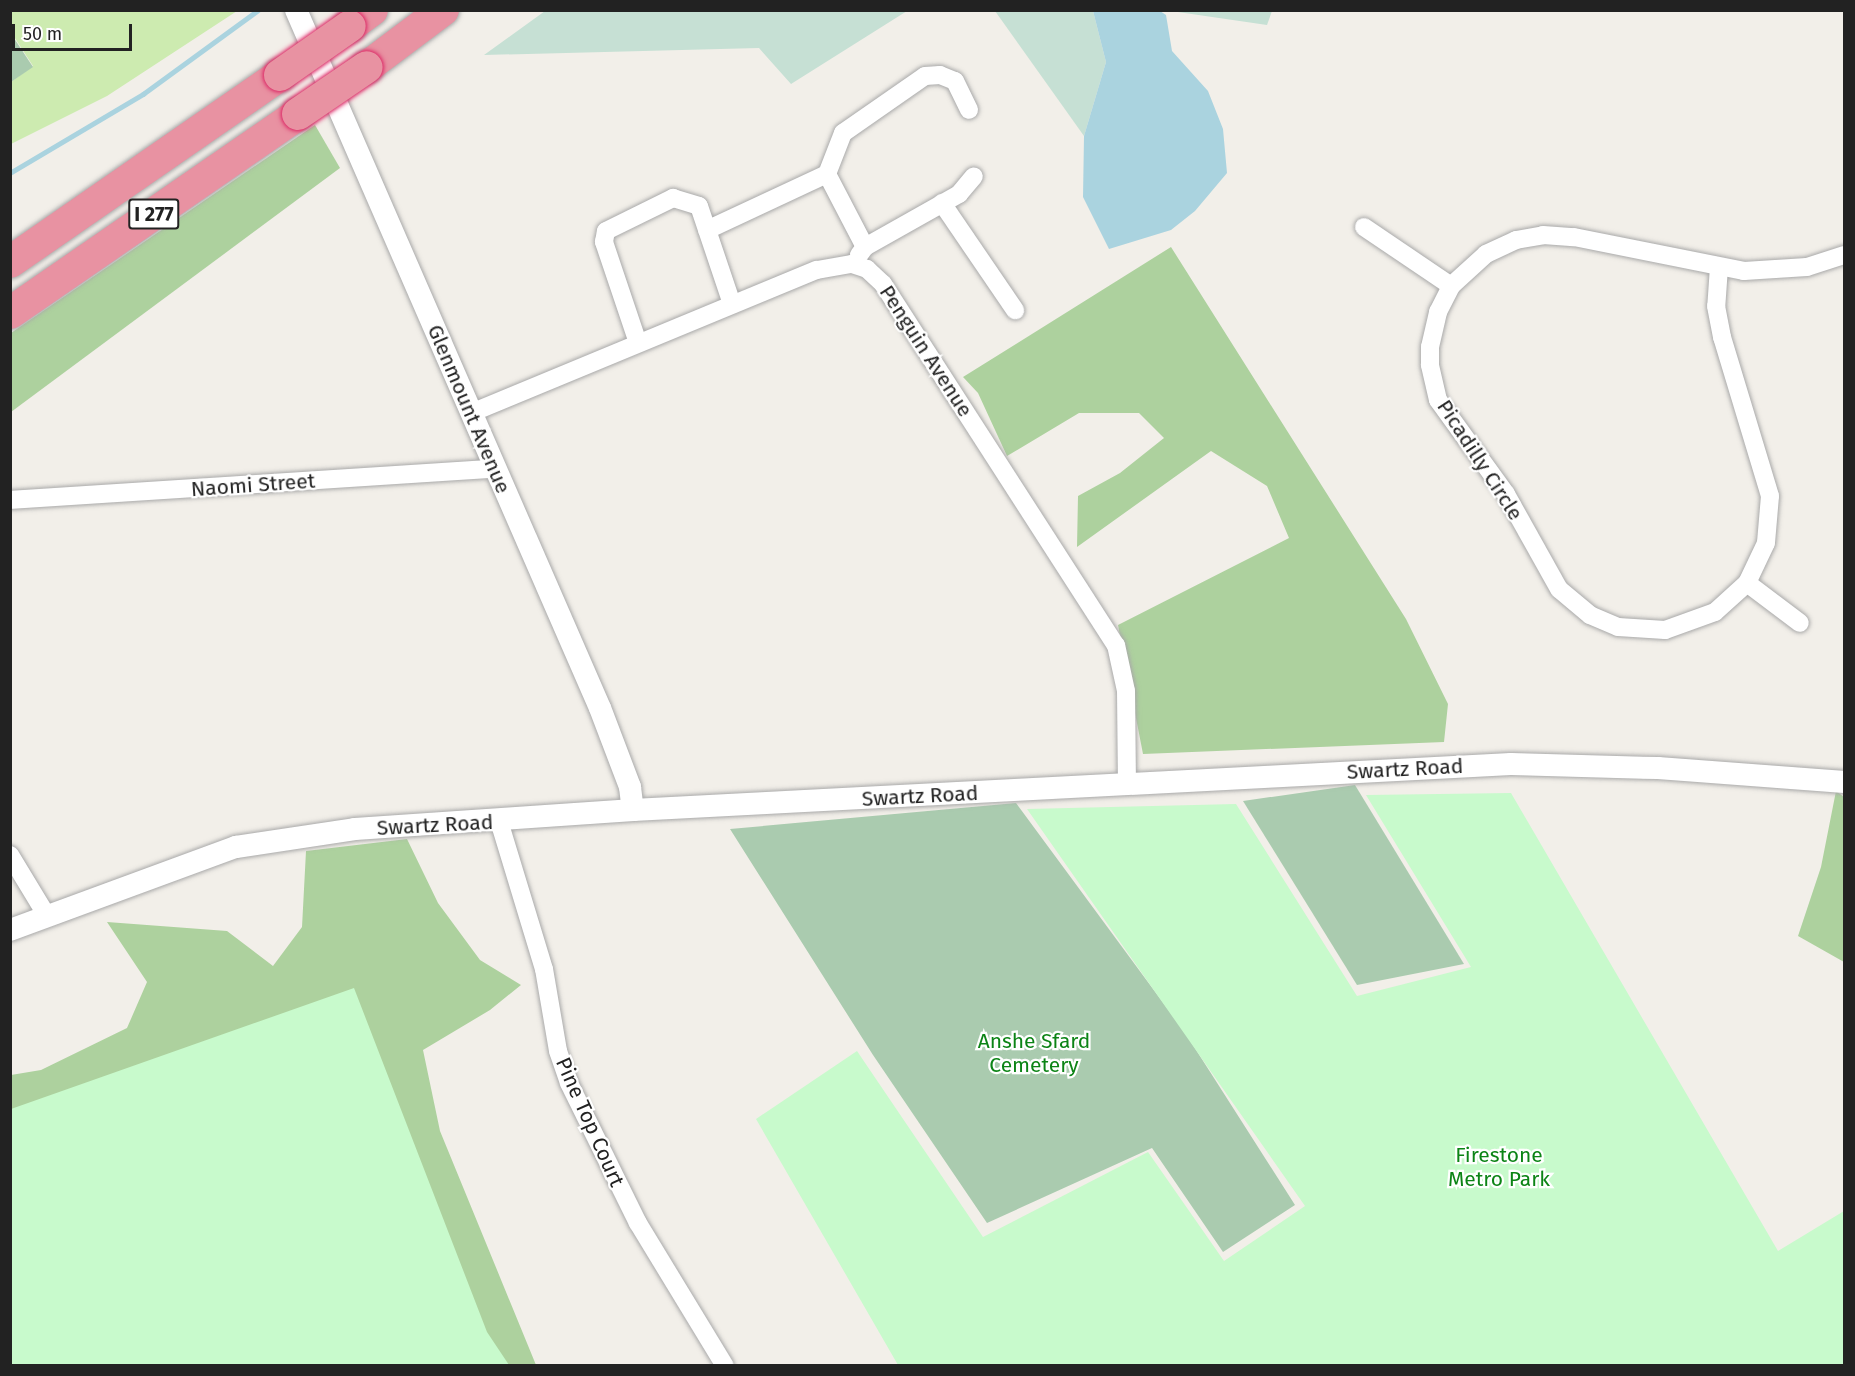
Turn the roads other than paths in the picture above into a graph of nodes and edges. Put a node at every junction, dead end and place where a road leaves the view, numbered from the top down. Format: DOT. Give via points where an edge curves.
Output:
graph roads {
  1 [pos="296,10"];
  2 [pos="443,10"];
  3 [pos="361,18"];
  4 [pos="969,110"];
  5 [pos="827,174"];
  6 [pos="974,176"];
  7 [pos="942,204"];
  8 [pos="1364,227"];
  9 [pos="707,230"];
  10 [pos="865,247"];
  11 [pos="1845,255"];
  12 [pos="10,262"];
  13 [pos="852,264"];
  14 [pos="1719,267"];
  15 [pos="1451,286"];
  16 [pos="732,304"];
  17 [pos="1015,310"];
  18 [pos="10,314"];
  19 [pos="638,343"];
  20 [pos="471,413"];
  21 [pos="495,469"];
  22 [pos="10,500"];
  23 [pos="1747,583"];
  24 [pos="1800,623"];
  25 [pos="1845,782"];
  26 [pos="1127,784"];
  27 [pos="633,810"];
  28 [pos="499,821"];
  29 [pos="10,855"];
  30 [pos="47,916"];
  31 [pos="10,930"];
  32 [pos="725,1365"];
  1 -- 20 [label="street, Glenmount Avenue"];
  2 -- 18 [label="highway, I 277, bridge"];
  3 -- 12 [label="highway, I 277, bridge"];
  4 -- 5 [label="street" via="955,81 940,75 925,76 843,133"];
  5 -- 9 [label="street"];
  5 -- 10 [label="street"];
  6 -- 7 [label="street" via="959,194"];
  7 -- 10 [label="street"];
  7 -- 17 [label="street"];
  8 -- 15 [label="street"];
  9 -- 16 [label="street"];
  9 -- 19 [label="street" via="699,206 673,198 606,231 604,242"];
  10 -- 13 [label="street"];
  11 -- 14 [label="street, Picadilly Circle" via="1788,270"];
  13 -- 16 [label="street" via="817,270"];
  13 -- 26 [label="street, Penguin Avenue" via="867,269 883,284 1106,625 1123,666"];
  14 -- 15 [label="street, Picadilly Circle" via="1574,237 1543,235 1515,240 1492,250"];
  14 -- 23 [label="street, Picadilly Circle" via="1716,306 1722,337 1770,496 1766,543"];
  15 -- 23 [label="street, Picadilly Circle" via="1438,312 1430,347 1438,400 1506,494 1544,567 1568,599 1590,615 1618,627 1665,630 1715,612"];
  16 -- 19 [label="street"];
  19 -- 20 [label="street"];
  20 -- 21 [label="street, Glenmount Avenue"];
  21 -- 22 [label="street, Naomi Street"];
  21 -- 27 [label="street, Glenmount Avenue" via="616,750 630,788"];
  23 -- 24 [label="street"];
  25 -- 26 [label="street, Swartz Road" via="1647,768 1511,764"];
  26 -- 27 [label="street, Swartz Road"];
  27 -- 28 [label="street, Swartz Road"];
  28 -- 30 [label="street, Swartz Road" via="355,829 254,843 202,857"];
  28 -- 32 [label="street, Pine Top Court" via="544,969 558,1052 569,1083 638,1223"];
  29 -- 30 [label="street"];
  30 -- 31 [label="street, Swartz Road"];
}
